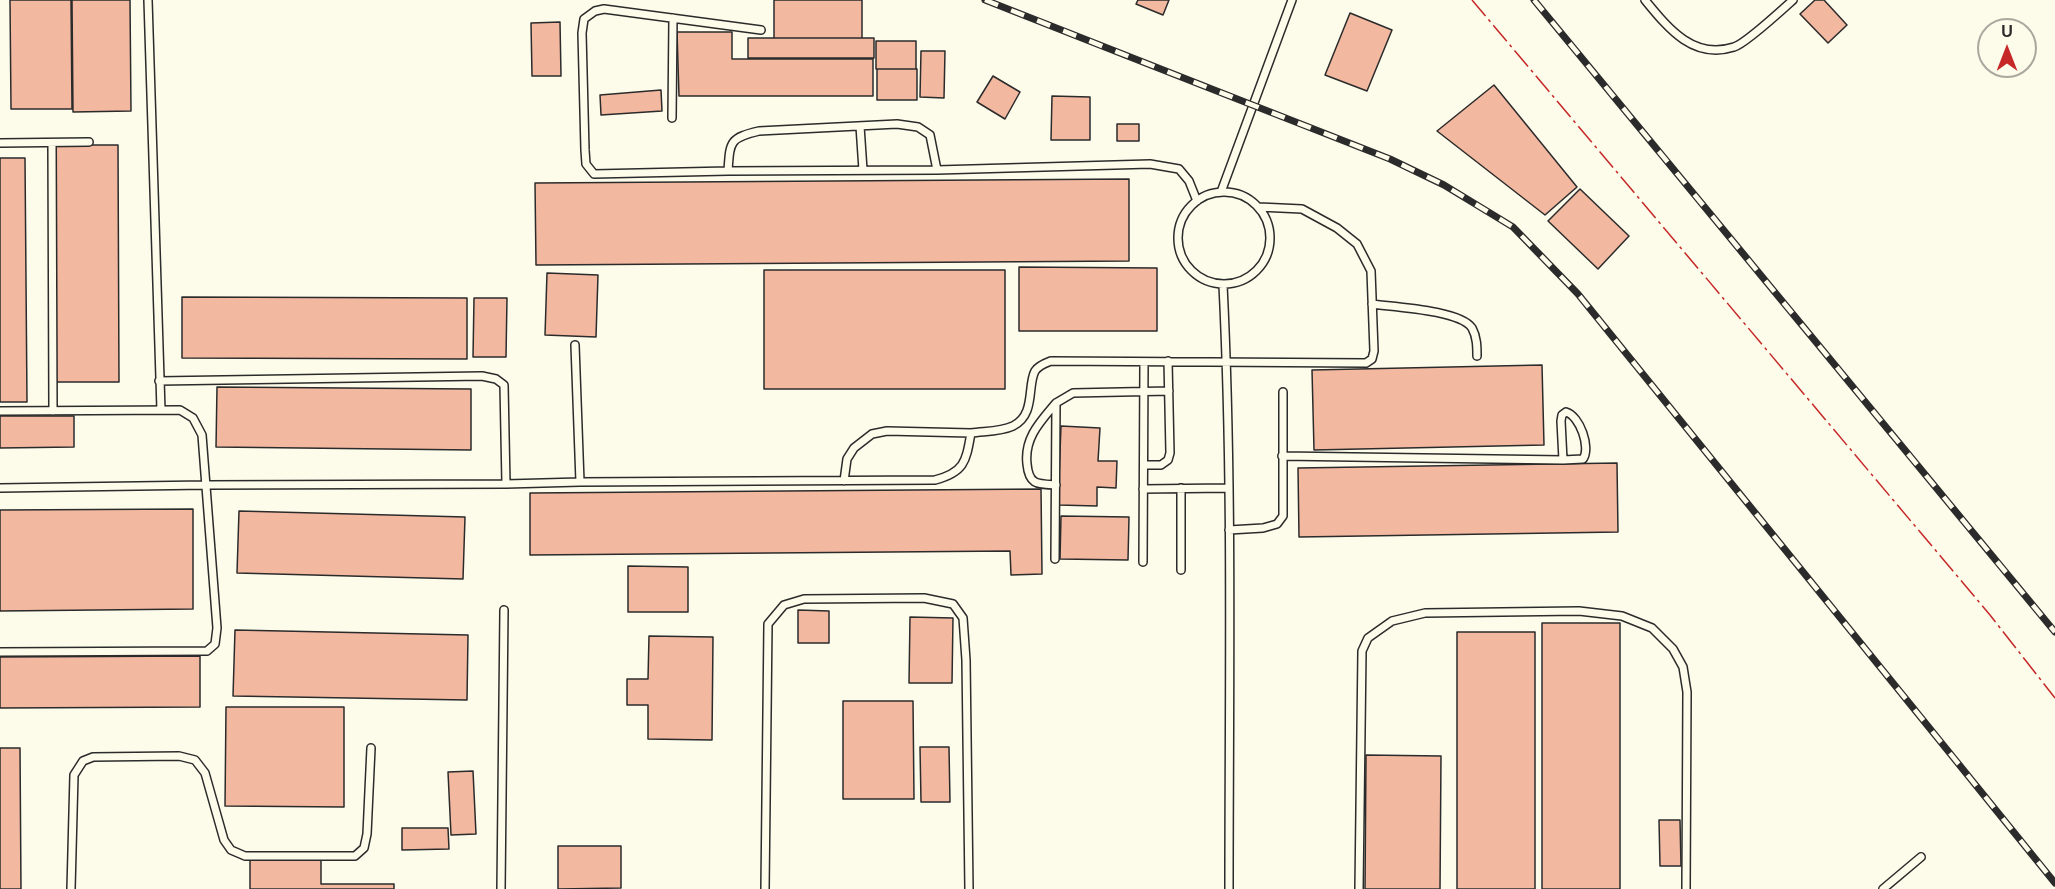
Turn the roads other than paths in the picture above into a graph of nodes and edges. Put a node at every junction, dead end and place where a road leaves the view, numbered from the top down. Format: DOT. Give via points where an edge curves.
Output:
graph roads {
  1 [pos="148,0"];
  2 [pos="1292,0"];
  3 [pos="1645,0"];
  4 [pos="1793,0"];
  5 [pos="673,18"];
  6 [pos="761,30"];
  7 [pos="672,117"];
  8 [pos="860,126"];
  9 [pos="0,142"];
  10 [pos="89,142"];
  11 [pos="52,143"];
  12 [pos="863,170"];
  13 [pos="937,170"];
  14 [pos="728,171"];
  15 [pos="1221,192"];
  16 [pos="1197,201"];
  17 [pos="1259,207"];
  18 [pos="1223,285"];
  19 [pos="1372,304"];
  20 [pos="575,345"];
  21 [pos="1477,356"];
  22 [pos="1168,361"];
  23 [pos="1227,361"];
  24 [pos="1144,362"];
  25 [pos="159,381"];
  26 [pos="1169,391"];
  27 [pos="1144,392"];
  28 [pos="1283,392"];
  29 [pos="1056,403"];
  30 [pos="160,410"];
  31 [pos="0,411"];
  32 [pos="53,411"];
  33 [pos="971,433"];
  34 [pos="1282,456"];
  35 [pos="1563,460"];
  36 [pos="1143,465"];
  37 [pos="844,481"];
  38 [pos="580,482"];
  39 [pos="506,484"];
  40 [pos="206,485"];
  41 [pos="1056,485"];
  42 [pos="0,488"];
  43 [pos="1181,488"];
  44 [pos="1228,488"];
  45 [pos="1143,489"];
  46 [pos="1228,530"];
  47 [pos="1055,559"];
  48 [pos="1143,562"];
  49 [pos="1181,570"];
  50 [pos="504,610"];
  51 [pos="0,652"];
  52 [pos="371,748"];
  53 [pos="1921,856"];
  54 [pos="71,889"];
  55 [pos="501,889"];
  56 [pos="765,889"];
  57 [pos="969,889"];
  58 [pos="1229,889"];
  59 [pos="1359,889"];
  60 [pos="1686,889"];
  61 [pos="1883,889"];
  1 -- 25 [label="lane"];
  2 -- 15 [label="lane"];
  3 -- 4 [label="lane" via="1682,39 1710,50 1736,47"];
  5 -- 6 [label="lane"];
  5 -- 7 [label="lane"];
  5 -- 14 [label="lane" via="604,9 584,19 586,164 594,174"];
  8 -- 12 [label="lane"];
  8 -- 13 [label="lane" via="918,127 930,135"];
  8 -- 14 [label="lane" via="740,135 729,147"];
  9 -- 11 [label="lane"];
  10 -- 11 [label="lane"];
  11 -- 32 [label="lane"];
  12 -- 13 [label="lane"];
  12 -- 14 [label="lane"];
  13 -- 16 [label="lane" via="1150,164 1179,169"];
  15 -- 16 [label="lane"];
  15 -- 17 [label="lane" via="1238,194"];
  16 -- 18 [label="lane" via="1180,223 1179,252 1196,275"];
  17 -- 18 [label="lane" via="1271,235 1263,265 1252,276"];
  17 -- 19 [label="lane" via="1302,209 1337,228 1356,244 1371,271"];
  18 -- 23 [label="lane"];
  19 -- 21 [label="lane" via="1430,311 1462,320 1472,328"];
  19 -- 23 [label="lane" via="1374,351 1366,363"];
  20 -- 38 [label="lane"];
  22 -- 23 [label="lane"];
  22 -- 24 [label="lane"];
  22 -- 26 [label="lane"];
  23 -- 44 [label="lane"];
  24 -- 27 [label="lane"];
  24 -- 33 [label="lane" via="1042,364 1035,371 1025,414 1015,425"];
  25 -- 30 [label="lane"];
  25 -- 39 [label="lane" via="482,376 496,379 504,385"];
  26 -- 27 [label="lane"];
  26 -- 36 [label="lane" via="1168,460 1161,465"];
  27 -- 29 [label="lane" via="1073,393"];
  27 -- 36 [label="lane"];
  28 -- 34 [label="lane"];
  29 -- 41 [label="lane"];
  29 -- 41 [label="lane" via="1036,426 1026,449 1031,481"];
  30 -- 32 [label="lane"];
  30 -- 40 [label="lane" via="180,410 193,418 202,435"];
  31 -- 32 [label="lane"];
  33 -- 37 [label="lane" via="968,453 959,470 950,476 935,480"];
  33 -- 37 [label="lane" via="887,430 872,434 847,459"];
  34 -- 35 [label="lane"];
  34 -- 46 [label="lane" via="1283,516 1277,524 1263,528"];
  35 -- 35 [label="lane" via="1586,456 1578,420 1566,412 1561,421"];
  36 -- 45 [label="lane"];
  37 -- 38 [label="lane"];
  38 -- 39 [label="lane"];
  39 -- 40 [label="lane"];
  40 -- 42 [label="lane"];
  40 -- 51 [label="lane" via="217,628 215,644 207,651"];
  41 -- 47 [label="lane"];
  43 -- 44 [label="lane"];
  43 -- 45 [label="lane"];
  43 -- 49 [label="lane"];
  44 -- 46 [label="lane"];
  45 -- 48 [label="lane"];
  46 -- 58 [label="lane"];
  50 -- 55 [label="lane"];
  52 -- 54 [label="lane" via="367,834 364,848 355,856 244,856 231,850 224,840 205,773 195,759 179,756 83,761 74,775"];
  53 -- 61 [label="lane"];
  56 -- 57 [label="lane" via="768,624 784,605 804,599 924,598 953,604 963,618"];
  59 -- 60 [label="lane" via="1362,651 1368,638 1392,621 1425,613 1579,611 1622,616 1652,628 1673,649 1683,667 1687,692"];
}
